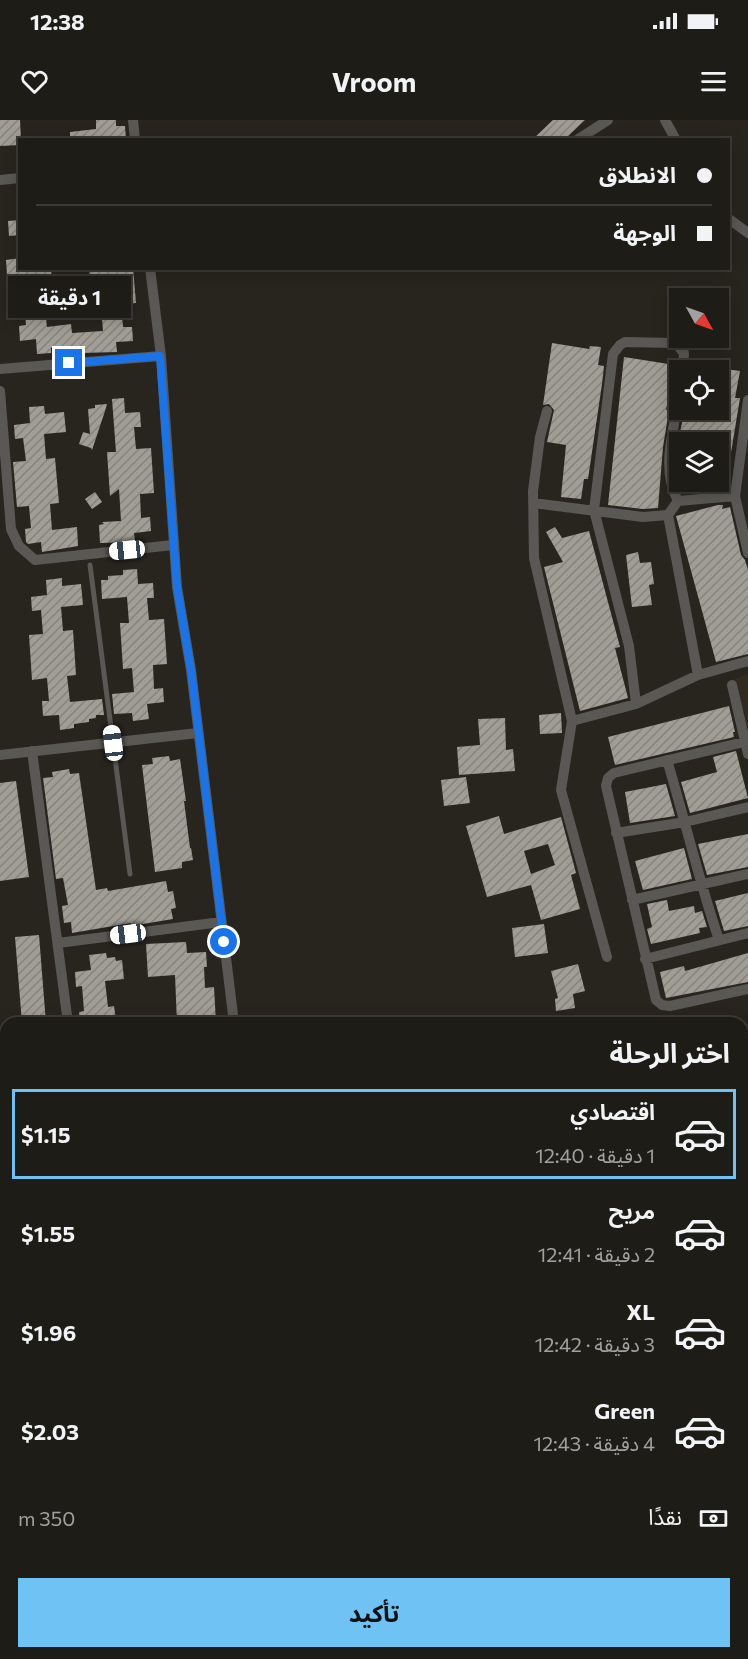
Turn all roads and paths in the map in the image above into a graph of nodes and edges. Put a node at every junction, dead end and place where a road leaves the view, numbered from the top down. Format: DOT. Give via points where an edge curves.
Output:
graph roads {
  1 [pos="133,120"];
  2 [pos="608,120"];
  3 [pos="665,120"];
  4 [pos="135,138"];
  5 [pos="580,138"];
  6 [pos="675,138"];
  7 [pos="18,178"];
  8 [pos="0,180"];
  9 [pos="730,220"];
  10 [pos="748,233"];
  11 [pos="150,270"];
  12 [pos="160,356"];
  13 [pos="684,360"];
  14 [pos="0,369"];
  15 [pos="0,391"];
  16 [pos="748,400"];
  17 [pos="547,411"];
  18 [pos="676,420"];
  19 [pos="745,443"];
  20 [pos="735,496"];
  21 [pos="678,501"];
  22 [pos="532,503"];
  23 [pos="594,510"];
  24 [pos="669,515"];
  25 [pos="173,545"];
  26 [pos="748,553"];
  27 [pos="90,565"];
  28 [pos="748,661"];
  29 [pos="698,675"];
  30 [pos="732,685"];
  31 [pos="636,704"];
  32 [pos="572,721"];
  33 [pos="198,733"];
  34 [pos="746,741"];
  35 [pos="113,743"];
  36 [pos="32,751"];
  37 [pos="748,754"];
  38 [pos="0,755"];
  39 [pos="667,760"];
  40 [pos="748,807"];
  41 [pos="685,822"];
  42 [pos="616,834"];
  43 [pos="130,874"];
  44 [pos="748,874"];
  45 [pos="700,885"];
  46 [pos="632,900"];
  47 [pos="221,922"];
  48 [pos="748,933"];
  49 [pos="719,940"];
  50 [pos="58,943"];
  51 [pos="607,957"];
  52 [pos="645,959"];
  53 [pos="748,989"];
  54 [pos="67,1017"];
  55 [pos="233,1017"];
  1 -- 4 [label="street"];
  2 -- 5 [label="street"];
  3 -- 6 [label="street"];
  7 -- 8 [label="street"];
  9 -- 10 [label="street"];
  11 -- 12 [label="street"];
  12 -- 14 [label="street"];
  12 -- 25 [label="street"];
  13 -- 23 [label="street" via="684,353 672,343 625,342 615,349"];
  15 -- 25 [label="street" via="11,529 19,546 35,560"];
  16 -- 19 [label="street"];
  17 -- 22 [label="street"];
  18 -- 21 [label="street" via="668,464"];
  19 -- 20 [label="street"];
  20 -- 21 [label="street"];
  20 -- 26 [label="street"];
  21 -- 24 [label="street"];
  22 -- 23 [label="street"];
  22 -- 32 [label="street" via="534,558"];
  23 -- 24 [label="street" via="643,517"];
  23 -- 31 [label="street" via="629,646"];
  24 -- 29 [label="street"];
  25 -- 33 [label="street"];
  27 -- 35 [label="lane"];
  28 -- 29 [label="street"];
  29 -- 31 [label="street"];
  30 -- 34 [label="street"];
  31 -- 32 [label="street"];
  32 -- 51 [label="street" via="561,790"];
  33 -- 35 [label="street"];
  33 -- 47 [label="street"];
  34 -- 37 [label="street"];
  34 -- 39 [label="street"];
  35 -- 36 [label="street"];
  35 -- 43 [label="lane"];
  36 -- 38 [label="street"];
  36 -- 50 [label="street"];
  39 -- 41 [label="street"];
  39 -- 42 [label="street" via="614,773 608,778 606,786"];
  40 -- 41 [label="street"];
  41 -- 42 [label="street"];
  41 -- 45 [label="street"];
  42 -- 46 [label="street"];
  44 -- 45 [label="street"];
  45 -- 46 [label="street"];
  45 -- 49 [label="street"];
  46 -- 52 [label="street"];
  47 -- 50 [label="street"];
  47 -- 55 [label="street"];
  48 -- 49 [label="street"];
  49 -- 52 [label="street"];
  50 -- 54 [label="street"];
  52 -- 53 [label="street" via="654,997 666,1006"];
}
